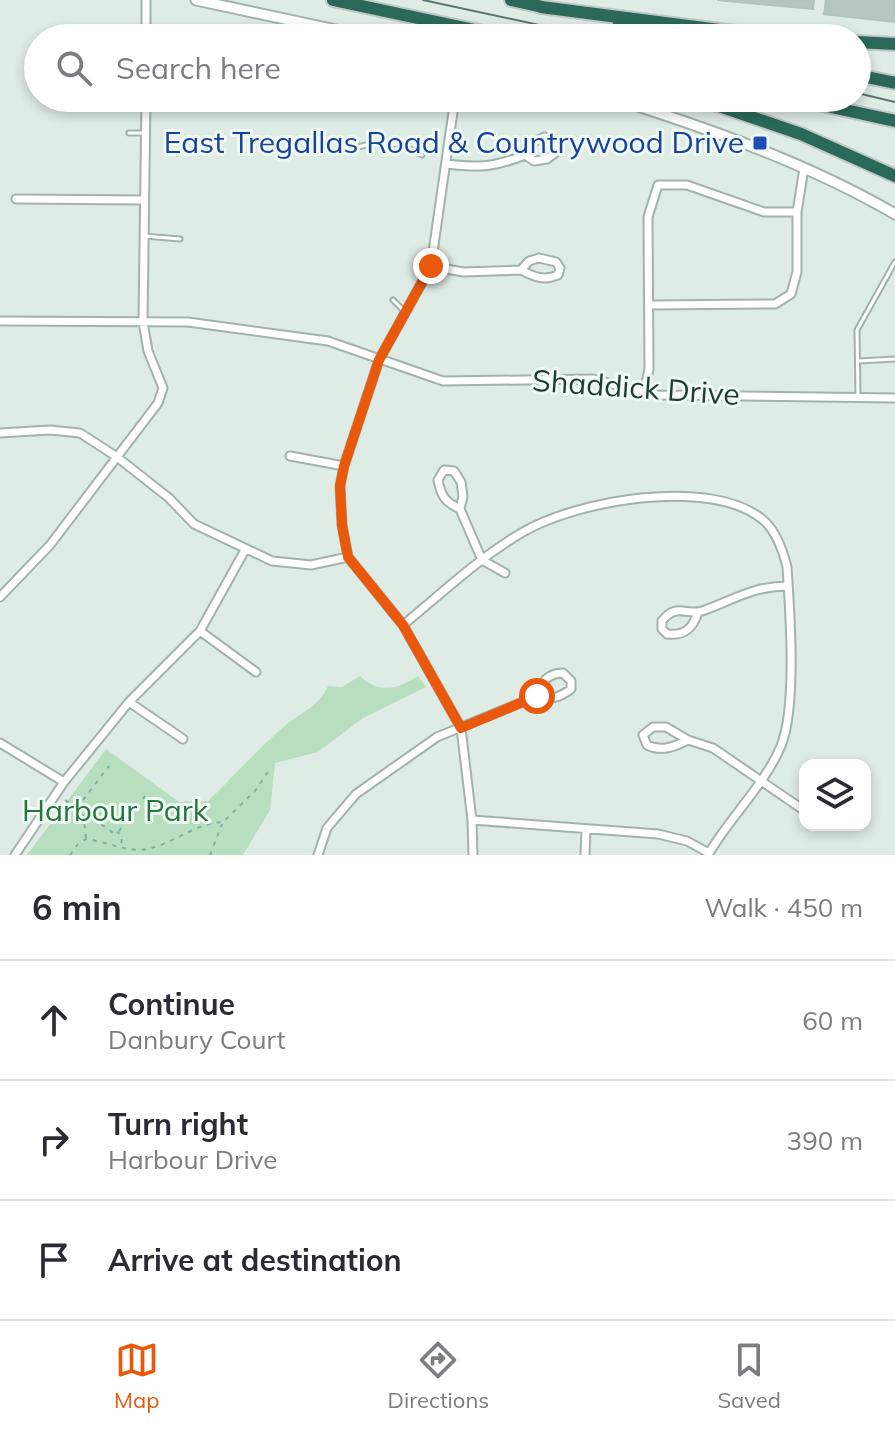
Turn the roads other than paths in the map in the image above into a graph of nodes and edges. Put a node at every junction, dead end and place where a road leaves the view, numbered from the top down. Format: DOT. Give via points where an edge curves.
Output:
graph roads {
  1 [pos="146,0"];
  2 [pos="196,0"];
  3 [pos="333,0"];
  4 [pos="511,0"];
  5 [pos="541,7"];
  6 [pos="146,24"];
  7 [pos="302,24"];
  8 [pos="446,24"];
  9 [pos="619,24"];
  10 [pos="673,24"];
  11 [pos="871,43"];
  12 [pos="895,44"];
  13 [pos="871,78"];
  14 [pos="895,83"];
  15 [pos="146,112"];
  16 [pos="453,112"];
  17 [pos="654,112"];
  18 [pos="737,112"];
  19 [pos="854,112"];
  20 [pos="895,121"];
  21 [pos="129,133"];
  22 [pos="145,133"];
  23 [pos="349,150"];
  24 [pos="422,155"];
  25 [pos="525,155"];
  26 [pos="447,164"];
  27 [pos="804,168"];
  28 [pos="895,176"];
  29 [pos="16,199"];
  30 [pos="143,200"];
  31 [pos="797,212"];
  32 [pos="895,214"];
  33 [pos="144,236"];
  34 [pos="180,239"];
  35 [pos="895,262"];
  36 [pos="431,266"];
  37 [pos="521,270"];
  38 [pos="393,300"];
  39 [pos="650,305"];
  40 [pos="405,312"];
  41 [pos="0,321"];
  42 [pos="143,322"];
  43 [pos="895,359"];
  44 [pos="379,360"];
  45 [pos="858,361"];
  46 [pos="644,391"];
  47 [pos="858,398"];
  48 [pos="895,398"];
  49 [pos="0,433"];
  50 [pos="290,456"];
  51 [pos="117,457"];
  52 [pos="344,466"];
  53 [pos="460,509"];
  54 [pos="245,550"];
  55 [pos="348,557"];
  56 [pos="482,560"];
  57 [pos="505,573"];
  58 [pos="788,586"];
  59 [pos="0,597"];
  60 [pos="698,612"];
  61 [pos="403,625"];
  62 [pos="200,631"];
  63 [pos="256,672"];
  64 [pos="537,696"];
  65 [pos="129,702"];
  66 [pos="461,728"];
  67 [pos="183,739"];
  68 [pos="688,740"];
  69 [pos="0,743"];
  70 [pos="759,781"];
  71 [pos="64,782"];
  72 [pos="799,807"];
  73 [pos="472,820"];
  74 [pos="586,829"];
  75 [pos="709,854"];
  76 [pos="15,855"];
  77 [pos="318,855"];
  78 [pos="473,855"];
  79 [pos="585,855"];
  1 -- 6 [label="street"];
  2 -- 7 [label="street"];
  3 -- 8 [label="highway"];
  4 -- 5 [label="highway"];
  5 -- 9 [label="highway"];
  5 -- 10 [label="highway"];
  11 -- 12 [label="highway"];
  13 -- 14 [label="highway"];
  15 -- 22 [label="street"];
  16 -- 26 [label="street"];
  17 -- 27 [label="street"];
  18 -- 28 [label="highway"];
  19 -- 20 [label="highway"];
  21 -- 22 [label="lane"];
  22 -- 30 [label="street"];
  23 -- 24 [label="lane" via="385,141"];
  25 -- 26 [label="street" via="498,166"];
  26 -- 36 [label="street"];
  27 -- 31 [label="street"];
  27 -- 32 [label="street"];
  29 -- 30 [label="street"];
  30 -- 33 [label="street"];
  31 -- 39 [label="street" via="795,285 783,300"];
  31 -- 39 [label="street" via="764,212 687,185 658,185 648,217"];
  33 -- 34 [label="lane"];
  33 -- 42 [label="street"];
  35 -- 45 [label="lane" via="857,330"];
  36 -- 37 [label="street" via="463,272"];
  36 -- 40 [label="street"];
  37 -- 37 [label="street" via="549,279 560,268 539,258"];
  38 -- 40 [label="lane"];
  39 -- 46 [label="street"];
  40 -- 44 [label="street"];
  41 -- 42 [label="street, Shaddick Drive"];
  42 -- 44 [label="street, Shaddick Drive" via="188,322 328,341"];
  42 -- 51 [label="street" via="163,388 158,403"];
  43 -- 45 [label="lane"];
  44 -- 46 [label="street, Shaddick Drive" via="443,381 593,379"];
  44 -- 52 [label="street"];
  45 -- 47 [label="lane"];
  46 -- 47 [label="street, Shaddick Drive"];
  47 -- 48 [label="street, Shaddick Drive"];
  49 -- 51 [label="street" via="80,433"];
  50 -- 52 [label="street"];
  51 -- 54 [label="street" via="194,524"];
  51 -- 59 [label="street" via="50,545"];
  52 -- 55 [label="street" via="340,486"];
  53 -- 53 [label="street" via="461,482 454,471 444,470 438,480 440,492"];
  53 -- 56 [label="street"];
  54 -- 55 [label="street" via="272,561 311,565"];
  54 -- 62 [label="street"];
  55 -- 61 [label="street"];
  56 -- 57 [label="street"];
  56 -- 58 [label="street" via="525,530 569,512 609,501 696,497 735,504 764,520 782,547"];
  56 -- 61 [label="street"];
  58 -- 60 [label="street" via="739,594"];
  58 -- 70 [label="street" via="787,723 781,747"];
  60 -- 60 [label="street" via="672,612 662,621 662,629 678,635 687,631"];
  61 -- 66 [label="street"];
  62 -- 63 [label="street"];
  62 -- 65 [label="street"];
  64 -- 64 [label="street" via="562,696 571,689 571,681 556,673 540,685"];
  64 -- 66 [label="street"];
  65 -- 67 [label="street"];
  65 -- 71 [label="street"];
  66 -- 73 [label="street"];
  66 -- 77 [label="street" via="437,737 356,794 327,828"];
  68 -- 68 [label="street" via="666,727 653,727 643,735 655,749"];
  68 -- 70 [label="street" via="713,748"];
  69 -- 71 [label="street"];
  70 -- 72 [label="street"];
  70 -- 75 [label="street"];
  71 -- 76 [label="street"];
  73 -- 74 [label="street"];
  73 -- 78 [label="street"];
  74 -- 75 [label="street" via="658,834 687,841"];
  74 -- 79 [label="street"];
}
